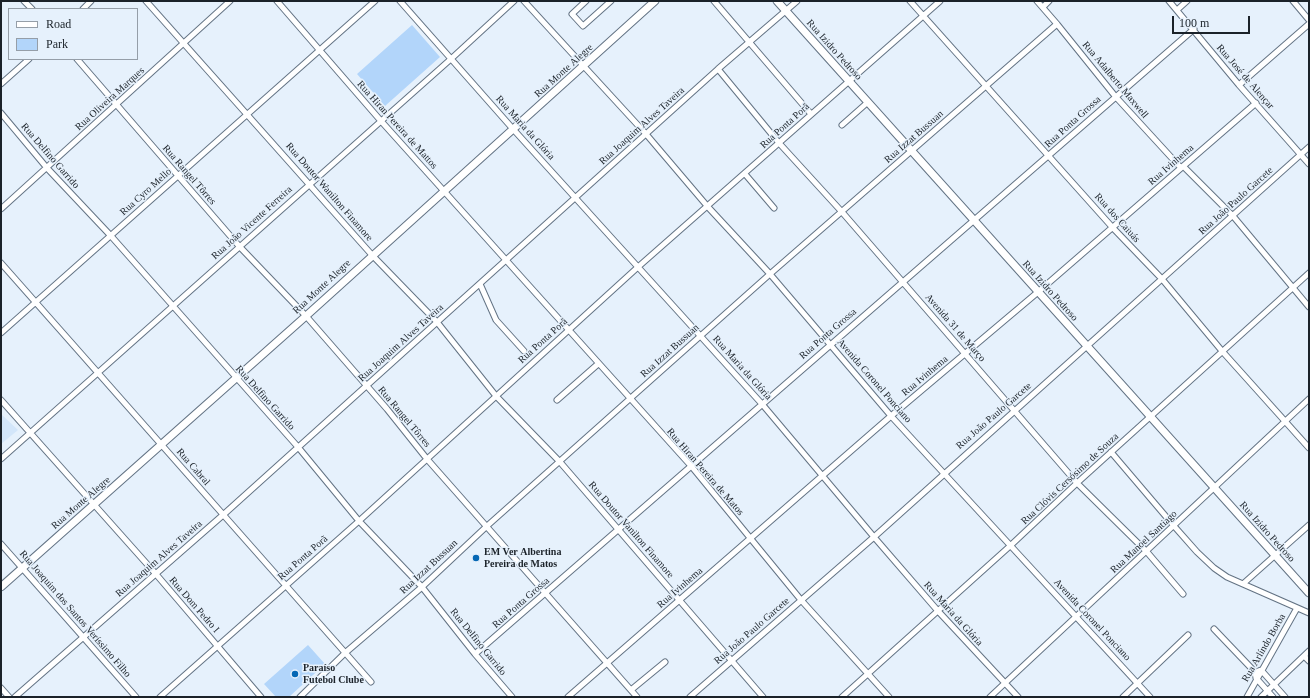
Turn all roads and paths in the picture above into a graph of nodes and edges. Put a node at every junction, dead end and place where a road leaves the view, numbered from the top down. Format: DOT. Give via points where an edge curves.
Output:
graph roads {
  1 [pos="146,1"];
  2 [pos="230,1"];
  3 [pos="277,1"];
  4 [pos="375,1"];
  5 [pos="400,1"];
  6 [pos="514,1"];
  7 [pos="524,1"];
  8 [pos="586,1"];
  9 [pos="611,1"];
  10 [pos="656,1"];
  11 [pos="714,1"];
  12 [pos="777,1"];
  13 [pos="797,1"];
  14 [pos="910,1"];
  15 [pos="940,1"];
  16 [pos="1037,1"];
  17 [pos="1049,1"];
  18 [pos="1169,1"];
  19 [pos="1187,1"];
  20 [pos="1292,1"];
  21 [pos="1043,7"];
  22 [pos="1176,10"];
  23 [pos="786,11"];
  24 [pos="924,16"];
  25 [pos="1309,20"];
  26 [pos="1057,24"];
  27 [pos="1309,24"];
  28 [pos="1194,29"];
  29 [pos="749,42"];
  30 [pos="185,43"];
  31 [pos="320,50"];
  32 [pos="452,58"];
  33 [pos="28,60"];
  34 [pos="78,60"];
  35 [pos="585,66"];
  36 [pos="718,69"];
  37 [pos="848,80"];
  38 [pos="1,84"];
  39 [pos="1239,85"];
  40 [pos="987,87"];
  41 [pos="1115,96"];
  42 [pos="868,102"];
  43 [pos="1256,103"];
  44 [pos="116,106"];
  45 [pos="1,114"];
  46 [pos="248,114"];
  47 [pos="811,114"];
  48 [pos="381,121"];
  49 [pos="842,125"];
  50 [pos="513,129"];
  51 [pos="646,134"];
  52 [pos="779,143"];
  53 [pos="1309,147"];
  54 [pos="912,151"];
  55 [pos="1301,154"];
  56 [pos="1049,155"];
  57 [pos="1309,164"];
  58 [pos="1182,167"];
  59 [pos="47,168"];
  60 [pos="745,174"];
  61 [pos="178,175"];
  62 [pos="309,184"];
  63 [pos="444,191"];
  64 [pos="576,198"];
  65 [pos="708,207"];
  66 [pos="774,208"];
  67 [pos="1,209"];
  68 [pos="842,212"];
  69 [pos="1233,216"];
  70 [pos="974,220"];
  71 [pos="1113,228"];
  72 [pos="111,236"];
  73 [pos="239,246"];
  74 [pos="372,255"];
  75 [pos="506,260"];
  76 [pos="1,263"];
  77 [pos="638,266"];
  78 [pos="1309,273"];
  79 [pos="770,274"];
  80 [pos="1162,279"];
  81 [pos="902,282"];
  82 [pos="480,284"];
  83 [pos="1292,288"];
  84 [pos="1038,292"];
  85 [pos="36,303"];
  86 [pos="173,307"];
  87 [pos="1309,307"];
  88 [pos="306,316"];
  89 [pos="437,322"];
  90 [pos="568,331"];
  91 [pos="1,333"];
  92 [pos="701,336"];
  93 [pos="830,345"];
  94 [pos="1088,347"];
  95 [pos="524,351"];
  96 [pos="1222,351"];
  97 [pos="965,354"];
  98 [pos="598,364"];
  99 [pos="98,373"];
  100 [pos="236,379"];
  101 [pos="366,386"];
  102 [pos="496,396"];
  103 [pos="1,400"];
  104 [pos="557,400"];
  105 [pos="629,400"];
  106 [pos="1309,400"];
  107 [pos="762,404"];
  108 [pos="1015,410"];
  109 [pos="891,416"];
  110 [pos="1150,417"];
  111 [pos="1285,421"];
  112 [pos="30,432"];
  113 [pos="161,445"];
  114 [pos="298,447"];
  115 [pos="1309,448"];
  116 [pos="1111,452"];
  117 [pos="1,458"];
  118 [pos="427,459"];
  119 [pos="560,462"];
  120 [pos="692,467"];
  121 [pos="944,472"];
  122 [pos="822,476"];
  123 [pos="1077,483"];
  124 [pos="1214,487"];
  125 [pos="93,505"];
  126 [pos="224,515"];
  127 [pos="359,521"];
  128 [pos="1309,525"];
  129 [pos="487,526"];
  130 [pos="1174,526"];
  131 [pos="619,528"];
  132 [pos="874,538"];
  133 [pos="751,539"];
  134 [pos="1,544"];
  135 [pos="1010,546"];
  136 [pos="1147,552"];
  137 [pos="1275,556"];
  138 [pos="22,568"];
  139 [pos="155,573"];
  140 [pos="1244,583"];
  141 [pos="286,585"];
  142 [pos="1,587"];
  143 [pos="422,587"];
  144 [pos="546,593"];
  145 [pos="1183,594"];
  146 [pos="1309,594"];
  147 [pos="679,600"];
  148 [pos="801,600"];
  149 [pos="1297,608"];
  150 [pos="938,611"];
  151 [pos="1309,613"];
  152 [pos="1077,616"];
  153 [pos="1214,629"];
  154 [pos="1188,635"];
  155 [pos="84,637"];
  156 [pos="218,646"];
  157 [pos="1309,651"];
  158 [pos="345,653"];
  159 [pos="475,654"];
  160 [pos="1304,656"];
  161 [pos="731,661"];
  162 [pos="1309,661"];
  163 [pos="665,662"];
  164 [pos="607,663"];
  165 [pos="1258,671"];
  166 [pos="868,673"];
  167 [pos="1256,678"];
  168 [pos="371,682"];
  169 [pos="1138,683"];
  170 [pos="1005,684"];
  171 [pos="1274,685"];
  172 [pos="1,688"];
  173 [pos="631,690"];
  174 [pos="1267,691"];
  175 [pos="9,697"];
  176 [pos="15,697"];
  177 [pos="136,697"];
  178 [pos="160,697"];
  179 [pos="261,697"];
  180 [pos="300,697"];
  181 [pos="512,697"];
  182 [pos="568,697"];
  183 [pos="637,697"];
  184 [pos="690,697"];
  185 [pos="763,697"];
  186 [pos="842,697"];
  187 [pos="889,697"];
  188 [pos="990,697"];
  189 [pos="1018,697"];
  190 [pos="1123,697"];
  191 [pos="1150,697"];
  192 [pos="1247,697"];
  193 [pos="1261,697"];
  194 [pos="1273,697"];
  195 [pos="1285,697"];
  1 -- 30 [label="street, Rua Doutor Wanilton Finamore"];
  2 -- 30 [label="street, Rua Oliveira Marques"];
  3 -- 31 [label="street, Rua Hiran Pereira de Mattos"];
  4 -- 31 [label="street, Rua Cyro Mello"];
  5 -- 32 [label="street, Rua Maria da Glória"];
  6 -- 32 [label="street, Rua João Vicente Ferreira"];
  7 -- 35 [label="street, Avenida Coronel Ponciano"];
  8 -- 9 [label="street" via="572,14 583,26"];
  10 -- 35 [label="street, Rua Monte Alegre"];
  11 -- 29 [label="street"];
  12 -- 23 [label="street, Rua Izidro Pedroso"];
  13 -- 23 [label="street, Rua Joaquim Alves Taveira"];
  14 -- 24 [label="street, Rua dos Caiuás"];
  15 -- 24 [label="street, Rua Ponta Porã"];
  16 -- 21 [label="street, Rua Adalberto Maxwell"];
  17 -- 21 [label="street"];
  18 -- 22 [label="street, Rua José de Alençar"];
  19 -- 22 [label="street"];
  20 -- 25 [label="street"];
  21 -- 26 [label="street, Rua Adalberto Maxwell"];
  22 -- 28 [label="street, Rua José de Alençar"];
  23 -- 29 [label="street, Rua Joaquim Alves Taveira"];
  23 -- 37 [label="street, Rua Izidro Pedroso"];
  24 -- 37 [label="street, Rua Ponta Porã"];
  24 -- 40 [label="street, Rua dos Caiuás"];
  26 -- 40 [label="street, Rua Izzat Bussuan"];
  26 -- 41 [label="street, Rua Adalberto Maxwell"];
  27 -- 39 [label="street"];
  28 -- 39 [label="street, Rua José de Alençar"];
  28 -- 41 [label="street, Rua Ponta Grossa"];
  29 -- 36 [label="street, Rua Joaquim Alves Taveira"];
  29 -- 47 [label="street"];
  30 -- 44 [label="street, Rua Oliveira Marques"];
  30 -- 46 [label="street, Rua Doutor Wanilton Finamore"];
  31 -- 46 [label="street, Rua Cyro Mello"];
  31 -- 48 [label="street, Rua Hiran Pereira de Mattos"];
  32 -- 48 [label="street, Rua João Vicente Ferreira"];
  32 -- 50 [label="street, Rua Maria da Glória"];
  33 -- 38 [label="street"];
  34 -- 44 [label="street, Rua Rangel Tôrres"];
  35 -- 50 [label="street, Rua Monte Alegre"];
  35 -- 51 [label="street, Avenida Coronel Ponciano"];
  36 -- 51 [label="street, Rua Joaquim Alves Taveira"];
  36 -- 52 [label="street, Avenida 31 de Março"];
  37 -- 42 [label="street, Rua Izidro Pedroso"];
  37 -- 47 [label="street, Rua Ponta Porã"];
  39 -- 43 [label="street, Rua José de Alençar"];
  40 -- 54 [label="street, Rua Izzat Bussuan"];
  40 -- 56 [label="street, Rua dos Caiuás"];
  41 -- 56 [label="street, Rua Ponta Grossa"];
  41 -- 58 [label="street, Rua Adalberto Maxwell"];
  42 -- 49 [label="street"];
  42 -- 54 [label="street, Rua Izidro Pedroso"];
  43 -- 55 [label="street, Rua José de Alençar"];
  43 -- 58 [label="street, Rua Ivinhema"];
  44 -- 59 [label="street, Rua Oliveira Marques"];
  44 -- 61 [label="street, Rua Rangel Tôrres"];
  45 -- 59 [label="street, Rua Delfino Garrido"];
  46 -- 61 [label="street, Rua Cyro Mello"];
  46 -- 62 [label="street, Rua Doutor Wanilton Finamore"];
  47 -- 52 [label="street, Rua Ponta Porã"];
  48 -- 62 [label="street, Rua João Vicente Ferreira"];
  48 -- 63 [label="street, Rua Hiran Pereira de Mattos"];
  50 -- 63 [label="street, Rua Monte Alegre"];
  50 -- 64 [label="street, Rua Maria da Glória"];
  51 -- 64 [label="street, Rua Joaquim Alves Taveira"];
  51 -- 65 [label="street, Avenida Coronel Ponciano"];
  52 -- 60 [label="street, Rua Ponta Porã"];
  52 -- 68 [label="street, Avenida 31 de Março"];
  53 -- 55 [label="street, Rua João Paulo Garcete"];
  54 -- 68 [label="street, Rua Izzat Bussuan"];
  54 -- 70 [label="street, Rua Izidro Pedroso"];
  55 -- 57 [label="street, Rua José de Alençar"];
  55 -- 69 [label="street, Rua João Paulo Garcete"];
  56 -- 70 [label="street, Rua Ponta Grossa"];
  56 -- 71 [label="street, Rua dos Caiuás"];
  58 -- 69 [label="street, Rua Adalberto Maxwell"];
  58 -- 71 [label="street, Rua Ivinhema"];
  59 -- 67 [label="street, Rua Oliveira Marques"];
  59 -- 72 [label="street, Rua Delfino Garrido"];
  60 -- 65 [label="street, Rua Ponta Porã"];
  60 -- 66 [label="street"];
  61 -- 72 [label="street, Rua Cyro Mello"];
  61 -- 73 [label="street, Rua Rangel Tôrres"];
  62 -- 73 [label="street, Rua João Vicente Ferreira"];
  62 -- 74 [label="street, Rua Doutor Wanilton Finamore"];
  63 -- 74 [label="street, Rua Monte Alegre"];
  63 -- 75 [label="street, Rua Hiran Pereira de Mattos"];
  64 -- 75 [label="street, Rua Joaquim Alves Taveira"];
  64 -- 77 [label="street, Rua Maria da Glória"];
  65 -- 77 [label="street, Rua Ponta Porã"];
  65 -- 79 [label="street, Avenida Coronel Ponciano"];
  68 -- 79 [label="street, Rua Izzat Bussuan"];
  68 -- 81 [label="street, Avenida 31 de Março"];
  69 -- 80 [label="street, Rua João Paulo Garcete"];
  69 -- 83 [label="street, Rua Adalberto Maxwell"];
  70 -- 81 [label="street, Rua Ponta Grossa"];
  70 -- 84 [label="street, Rua Izidro Pedroso"];
  71 -- 80 [label="street, Rua dos Caiuás"];
  71 -- 84 [label="street, Rua Ivinhema"];
  72 -- 85 [label="street, Rua Cyro Mello"];
  72 -- 86 [label="street, Rua Delfino Garrido"];
  73 -- 86 [label="street, Rua João Vicente Ferreira"];
  73 -- 88 [label="street, Rua Rangel Tôrres"];
  74 -- 88 [label="street, Rua Monte Alegre"];
  74 -- 89 [label="street, Rua Doutor Wanilton Finamore"];
  75 -- 82 [label="street, Rua Joaquim Alves Taveira"];
  75 -- 90 [label="street, Rua Hiran Pereira de Matos"];
  76 -- 85 [label="street, Rua Cabral"];
  77 -- 90 [label="street, Rua Ponta Porã"];
  77 -- 92 [label="street, Rua Maria da Glória"];
  78 -- 83 [label="street, Rua Clóvis Cersósimo de Souza"];
  79 -- 92 [label="street, Rua Izzat Bussuan"];
  79 -- 93 [label="street, Avenida Coronel Ponciano"];
  80 -- 94 [label="street, Rua João Paulo Garcete"];
  80 -- 96 [label="street, Rua dos Caiuás"];
  81 -- 93 [label="street, Rua Ponta Grossa"];
  81 -- 97 [label="street, Avenida 31 de Março"];
  82 -- 89 [label="street, Rua Joaquim Alves Taveira"];
  82 -- 95 [label="street" via="496,320"];
  83 -- 87 [label="street, Rua Adalberto Maxwell"];
  83 -- 96 [label="street, Rua Clóvis Cersósimo de Souza"];
  84 -- 94 [label="street, Rua Izidro Pedroso"];
  84 -- 97 [label="street, Rua Ivinhema"];
  85 -- 91 [label="street, Rua Cyro Mello"];
  85 -- 99 [label="street, Rua Cabral"];
  86 -- 99 [label="street, Rua João Vicente Ferreira"];
  86 -- 100 [label="street, Rua Delfino Garrido"];
  88 -- 100 [label="street, Rua Monte Alegre"];
  88 -- 101 [label="street, Rua Rangel Tôrres"];
  89 -- 101 [label="street, Rua Joaquim Alves Taveira"];
  89 -- 102 [label="street, Rua Doutor Wanilton Finamore"];
  90 -- 98 [label="street, Rua Hiran Pereira de Matos"];
  90 -- 102 [label="street, Rua Ponta Porã"];
  92 -- 105 [label="street, Rua Izzat Bussuan"];
  92 -- 107 [label="street, Rua Maria da Glória"];
  93 -- 107 [label="street, Rua Ponta Grossa"];
  93 -- 109 [label="street, Avenida Coronel Ponciano"];
  94 -- 108 [label="street, Rua João Paulo Garcete"];
  94 -- 110 [label="street, Rua Izidro Pedroso"];
  96 -- 110 [label="street, Rua Clóvis Cersósimo de Souza"];
  96 -- 111 [label="street, Rua dos Caiuás"];
  97 -- 108 [label="street, Avenida 31 de Março"];
  97 -- 109 [label="street, Rua Ivinhema"];
  98 -- 104 [label="street"];
  98 -- 105 [label="street, Rua Hiran Pereira de Matos"];
  99 -- 112 [label="street, Rua João Vicente Ferreira"];
  99 -- 113 [label="street, Rua Cabral"];
  100 -- 113 [label="street, Rua Monte Alegre"];
  100 -- 114 [label="street, Rua Delfino Garrido"];
  101 -- 114 [label="street, Rua Joaquim Alves Taveira"];
  101 -- 118 [label="street, Rua Rangel Tôrres"];
  102 -- 118 [label="street, Rua Ponta Porã"];
  102 -- 119 [label="street, Rua Doutor Vanilton Finamore"];
  103 -- 112 [label="street, Rua Dom Pedro I"];
  105 -- 119 [label="street, Rua Izzat Bussuan"];
  105 -- 120 [label="street, Rua Hiran Pereira de Matos"];
  106 -- 111 [label="street, Rua Manoel Santiago"];
  107 -- 120 [label="street, Rua Ponta Grossa"];
  107 -- 122 [label="street, Rua Maria da Glória"];
  108 -- 121 [label="street, Rua João Paulo Garcete"];
  108 -- 123 [label="street, Avenida 31 de Março"];
  109 -- 121 [label="street, Avenida Coronel Ponciano"];
  109 -- 122 [label="street, Rua Ivinhema"];
  110 -- 116 [label="street, Rua Clóvis Cersósimo de Souza"];
  110 -- 124 [label="street, Rua Izidro Pedroso"];
  111 -- 115 [label="street, Rua dos Caiuás"];
  111 -- 124 [label="street, Rua Manoel Santiago"];
  112 -- 117 [label="street, Rua João Vicente Ferreira"];
  112 -- 125 [label="street, Rua Dom Pedro I"];
  113 -- 125 [label="street, Rua Monte Alegre"];
  113 -- 126 [label="street, Rua Cabral"];
  114 -- 126 [label="street, Rua Joaquim Alves Taveira"];
  114 -- 127 [label="street, Rua Delfino Garrido"];
  116 -- 123 [label="street, Rua Clóvis Cersósimo de Souza"];
  116 -- 130 [label="street"];
  118 -- 127 [label="street, Rua Ponta Porã"];
  118 -- 129 [label="street, Rua Rangel Tôrres"];
  119 -- 129 [label="street, Rua Izzat Bussuan"];
  119 -- 131 [label="street, Rua Doutor Vanilton Finamore"];
  120 -- 131 [label="street, Rua Ponta Grossa"];
  120 -- 133 [label="street, Rua Hiran Pereira de Matos"];
  121 -- 132 [label="street, Rua João Paulo Garcete"];
  121 -- 135 [label="street, Avenida Coronel Ponciano"];
  122 -- 132 [label="street, Rua Maria da Glória"];
  122 -- 133 [label="street, Rua Ivinhema"];
  123 -- 135 [label="street, Rua Clóvis Cersósimo de Souza"];
  123 -- 136 [label="street, Avenida 31 de Março"];
  124 -- 130 [label="street, Rua Manoel Santiago"];
  124 -- 137 [label="street, Rua Izidro Pedroso"];
  125 -- 138 [label="street, Rua Monte Alegre"];
  125 -- 139 [label="street, Rua Dom Pedro I"];
  126 -- 139 [label="street, Rua Joaquim Alves Taveira"];
  126 -- 141 [label="street, Rua Cabral"];
  127 -- 141 [label="street, Rua Ponta Porã"];
  127 -- 143 [label="street, Rua Delfino Garrido"];
  128 -- 137 [label="street"];
  129 -- 143 [label="street, Rua Izzat Bussuan"];
  129 -- 144 [label="street, Rua Rangel Tôrres"];
  130 -- 136 [label="street, Rua Manoel Santiago"];
  130 -- 140 [label="street" via="1214,568"];
  131 -- 144 [label="street, Rua Ponta Grossa"];
  131 -- 147 [label="street, Rua Doutor Vanilton Finamore"];
  132 -- 148 [label="street, Rua João Paulo Garcete"];
  132 -- 150 [label="street, Rua Maria da Glória"];
  133 -- 147 [label="street, Rua Ivinhema"];
  133 -- 148 [label="street, Rua Hiran Pereira de Matos"];
  134 -- 138 [label="street, Rua Joaquim dos Santos Veríssimo Filho"];
  135 -- 150 [label="street, Rua Clóvis Cersósimo de Souza"];
  135 -- 152 [label="street, Avenida Coronel Ponciano"];
  136 -- 145 [label="street, Avenida 31 de Março"];
  136 -- 152 [label="street, Rua Manoel Santiago"];
  137 -- 140 [label="street"];
  137 -- 146 [label="street, Rua Izidro Pedroso"];
  138 -- 142 [label="street, Rua Monte Alegre"];
  138 -- 155 [label="street, Rua Joaquim dos Santos Veríssimo Filho"];
  139 -- 155 [label="street, Rua Joaquim Alves Taveira"];
  139 -- 156 [label="street, Rua Dom Pedro I"];
  140 -- 149 [label="street"];
  141 -- 156 [label="street, Rua Ponta Porã"];
  141 -- 158 [label="street, Rua Cabral"];
  143 -- 158 [label="street, Rua Izzat Bussuan"];
  143 -- 159 [label="street, Rua Delfino Garrido"];
  144 -- 159 [label="street, Rua Ponta Grossa"];
  144 -- 164 [label="street, Rua Rangel Tôrres"];
  147 -- 161 [label="street, Rua Doutor Vanilton Finamore"];
  147 -- 164 [label="street, Rua Ivinhema"];
  148 -- 161 [label="street, Rua João Paulo Garcete"];
  148 -- 166 [label="street, Rua Hiran Pereira de Matos"];
  149 -- 151 [label="street"];
  149 -- 165 [label="street, Rua Arlíndo Borba"];
  150 -- 166 [label="street, Rua Clóvis Cersósimo de Souza"];
  150 -- 170 [label="street, Rua Maria da Glória"];
  152 -- 169 [label="street, Avenida Coronel Ponciano"];
  152 -- 170 [label="street, Rua Manoel Santiago"];
  153 -- 165 [label="street"];
  154 -- 169 [label="street"];
  155 -- 176 [label="street, Rua Joaquim Alves Taveira"];
  155 -- 177 [label="street, Rua Joaquim dos Santos Veríssimo Filho"];
  156 -- 178 [label="street, Rua Ponta Porã"];
  156 -- 179 [label="street, Rua Dom Pedro I"];
  157 -- 160 [label="street"];
  158 -- 168 [label="street, Rua Cabral"];
  158 -- 180 [label="street, Rua Izzat Bussuan"];
  159 -- 181 [label="street, Rua Delfino Garrido"];
  160 -- 162 [label="street"];
  160 -- 171 [label="street"];
  161 -- 184 [label="street, Rua João Paulo Garcete"];
  161 -- 185 [label="street, Rua Doutor Vanilton Finamore"];
  163 -- 173 [label="street"];
  164 -- 173 [label="street, Rua Rangel Tôrres"];
  164 -- 182 [label="street, Rua Ivinhema"];
  165 -- 167 [label="street"];
  165 -- 171 [label="street"];
  166 -- 186 [label="street, Rua Clóvis Cersósimo de Souza"];
  166 -- 187 [label="street, Rua Hiran Pereira de Matos"];
  167 -- 174 [label="street"];
  167 -- 192 [label="street, Rua Arlíndo Borba"];
  169 -- 190 [label="street"];
  169 -- 191 [label="street, Avenida Coronel Ponciano"];
  170 -- 188 [label="street, Rua Manoel Santiago"];
  170 -- 189 [label="street, Rua Maria da Glória"];
  171 -- 174 [label="street"];
  171 -- 195 [label="street"];
  172 -- 175 [label="street"];
  173 -- 183 [label="street, Rua Rangel Tôrres"];
  174 -- 193 [label="street"];
  174 -- 194 [label="street"];
}
